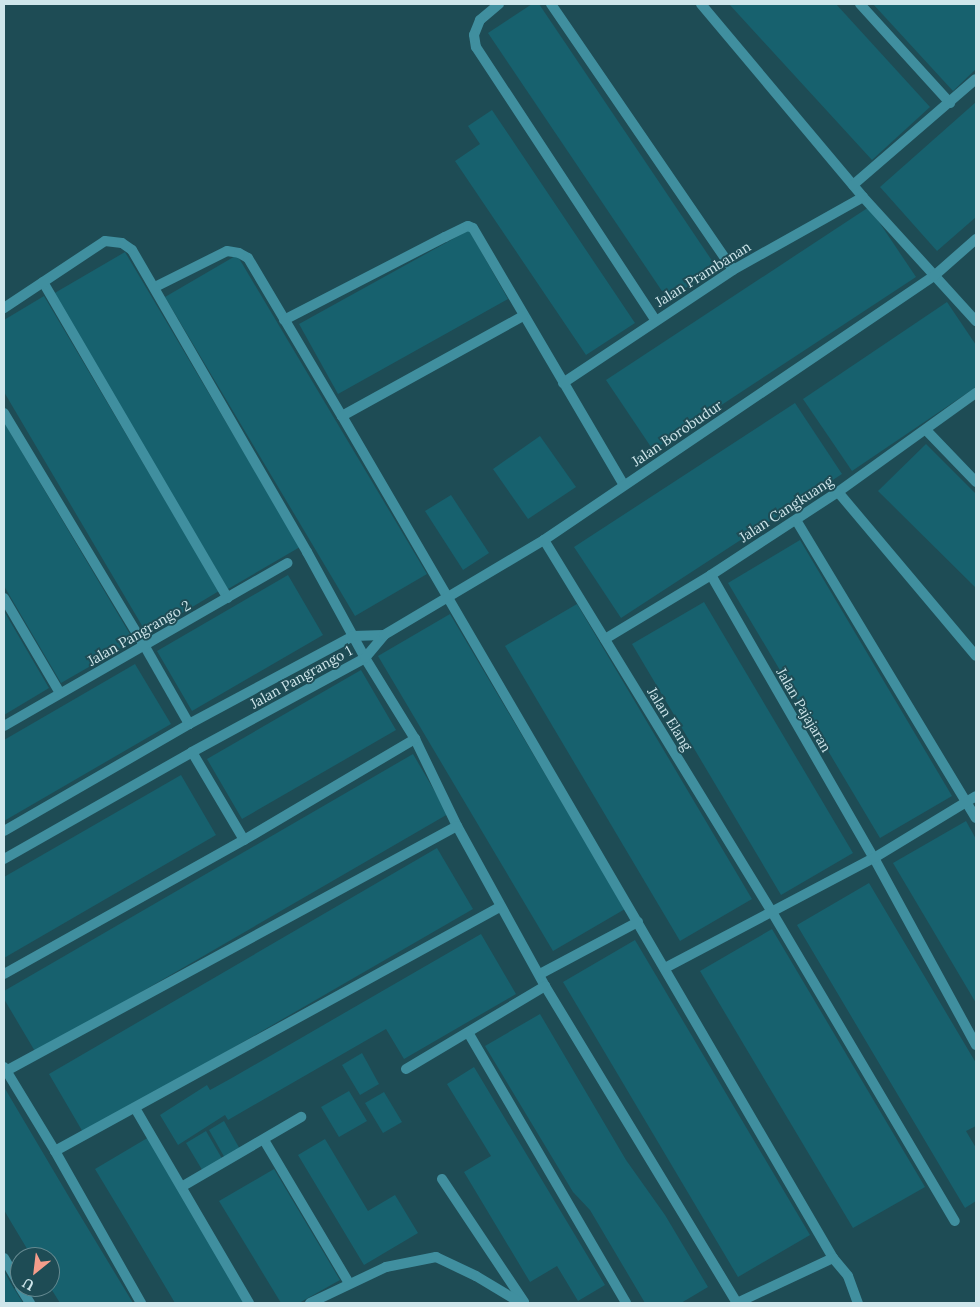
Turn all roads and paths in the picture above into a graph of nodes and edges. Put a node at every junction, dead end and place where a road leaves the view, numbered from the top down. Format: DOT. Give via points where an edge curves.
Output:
graph roads {
  1 [pos="499,4"];
  2 [pos="551,4"];
  3 [pos="701,4"];
  4 [pos="860,4"];
  5 [pos="976,79"];
  6 [pos="950,103"];
  7 [pos="853,184"];
  8 [pos="863,197"];
  9 [pos="976,239"];
  10 [pos="733,270"];
  11 [pos="934,276"];
  12 [pos="43,282"];
  13 [pos="155,287"];
  14 [pos="4,308"];
  15 [pos="523,316"];
  16 [pos="284,320"];
  17 [pos="655,320"];
  18 [pos="976,321"];
  19 [pos="563,383"];
  20 [pos="976,393"];
  21 [pos="4,412"];
  22 [pos="342,416"];
  23 [pos="926,430"];
  24 [pos="976,482"];
  25 [pos="624,485"];
  26 [pos="838,492"];
  27 [pos="796,520"];
  28 [pos="544,540"];
  29 [pos="287,563"];
  30 [pos="711,575"];
  31 [pos="4,598"];
  32 [pos="228,598"];
  33 [pos="448,598"];
  34 [pos="384,634"];
  35 [pos="353,636"];
  36 [pos="605,639"];
  37 [pos="144,645"];
  38 [pos="976,656"];
  39 [pos="365,658"];
  40 [pos="60,694"];
  41 [pos="189,724"];
  42 [pos="4,726"];
  43 [pos="415,739"];
  44 [pos="192,752"];
  45 [pos="976,796"];
  46 [pos="966,801"];
  47 [pos="976,818"];
  48 [pos="457,826"];
  49 [pos="4,831"];
  50 [pos="244,840"];
  51 [pos="874,858"];
  52 [pos="4,859"];
  53 [pos="500,907"];
  54 [pos="772,912"];
  55 [pos="638,922"];
  56 [pos="665,968"];
  57 [pos="4,974"];
  58 [pos="540,974"];
  59 [pos="545,986"];
  60 [pos="469,1034"];
  61 [pos="976,1045"];
  62 [pos="5,1069"];
  63 [pos="406,1069"];
  64 [pos="136,1108"];
  65 [pos="301,1117"];
  66 [pos="264,1140"];
  67 [pos="55,1151"];
  68 [pos="442,1179"];
  69 [pos="182,1186"];
  70 [pos="955,1222"];
  71 [pos="833,1258"];
  72 [pos="349,1283"];
  73 [pos="141,1303"];
  74 [pos="249,1303"];
  75 [pos="310,1303"];
  76 [pos="523,1303"];
  77 [pos="626,1303"];
  78 [pos="858,1303"];
  1 -- 17 [label="street" via="480,20 474,34 476,47"];
  2 -- 10 [label="street"];
  3 -- 7 [label="street"];
  4 -- 6 [label="street"];
  5 -- 6 [label="street"];
  6 -- 7 [label="street"];
  7 -- 8 [label="street"];
  8 -- 10 [label="street, Jalan Prambanan"];
  8 -- 11 [label="street"];
  9 -- 11 [label="street, Jalan Borobudur"];
  10 -- 17 [label="street, Jalan Prambanan"];
  11 -- 18 [label="street"];
  11 -- 25 [label="street, Jalan Borobudur"];
  12 -- 13 [label="street" via="105,242 122,243 132,250"];
  12 -- 14 [label="street"];
  12 -- 32 [label="street"];
  13 -- 16 [label="street" via="227,251 239,253 248,258"];
  13 -- 35 [label="street"];
  15 -- 16 [label="street" via="482,240 468,226"];
  15 -- 19 [label="street"];
  15 -- 22 [label="street"];
  16 -- 22 [label="street"];
  17 -- 19 [label="street, Jalan Prambanan"];
  19 -- 25 [label="street"];
  20 -- 23 [label="street, Jalan Cangkuang"];
  21 -- 37 [label="street"];
  22 -- 33 [label="street"];
  23 -- 24 [label="street"];
  23 -- 26 [label="street, Jalan Cangkuang"];
  25 -- 28 [label="street, Jalan Borobudur"];
  26 -- 27 [label="street, Jalan Cangkuang"];
  26 -- 38 [label="street"];
  27 -- 30 [label="street, Jalan Cangkuang"];
  27 -- 46 [label="street"];
  28 -- 33 [label="street, Jalan Borobudur"];
  28 -- 36 [label="street, Jalan Elang"];
  29 -- 32 [label="street, Jalan Pangrango 2"];
  30 -- 36 [label="street, Jalan Cangkuang"];
  30 -- 51 [label="street, Jalan Pajajaran"];
  31 -- 40 [label="street"];
  32 -- 37 [label="street, Jalan Pangrango 2"];
  33 -- 34 [label="street, Jalan Borobudur"];
  33 -- 55 [label="street"];
  34 -- 35 [label="street, Jalan Pangrango 1"];
  34 -- 39 [label="street, Jalan Pangrango 1"];
  35 -- 39 [label="street"];
  35 -- 41 [label="street, Jalan Pangrango 1"];
  36 -- 54 [label="street, Jalan Elang"];
  37 -- 40 [label="street, Jalan Pangrango 2"];
  37 -- 41 [label="street"];
  39 -- 43 [label="street"];
  39 -- 44 [label="street, Jalan Pangrango 1"];
  40 -- 42 [label="street, Jalan Pangrango 2"];
  41 -- 49 [label="street, Jalan Pangrango 1"];
  43 -- 48 [label="street"];
  43 -- 50 [label="street"];
  44 -- 50 [label="street"];
  44 -- 52 [label="street, Jalan Pangrango 1"];
  45 -- 46 [label="street"];
  46 -- 47 [label="street"];
  46 -- 51 [label="street"];
  48 -- 53 [label="street"];
  48 -- 62 [label="street"];
  50 -- 57 [label="street"];
  51 -- 54 [label="street"];
  51 -- 61 [label="street, Jalan Pajajaran"];
  53 -- 58 [label="street"];
  53 -- 64 [label="street"];
  54 -- 56 [label="street"];
  54 -- 70 [label="street, Jalan Elang"];
  55 -- 56 [label="street"];
  55 -- 58 [label="street"];
  56 -- 71 [label="street"];
  58 -- 59 [label="street"];
  59 -- 60 [label="street"];
  59 -- 71 [label="street" via="737,1303"];
  60 -- 63 [label="street"];
  60 -- 77 [label="street"];
  62 -- 67 [label="street"];
  64 -- 67 [label="street"];
  64 -- 69 [label="street"];
  65 -- 66 [label="street"];
  66 -- 69 [label="street"];
  66 -- 72 [label="street"];
  67 -- 73 [label="street"];
  68 -- 76 [label="street"];
  69 -- 74 [label="street"];
  71 -- 78 [label="street" via="848,1276"];
  72 -- 75 [label="street"];
  72 -- 76 [label="street" via="386,1267 436,1257"];
}
